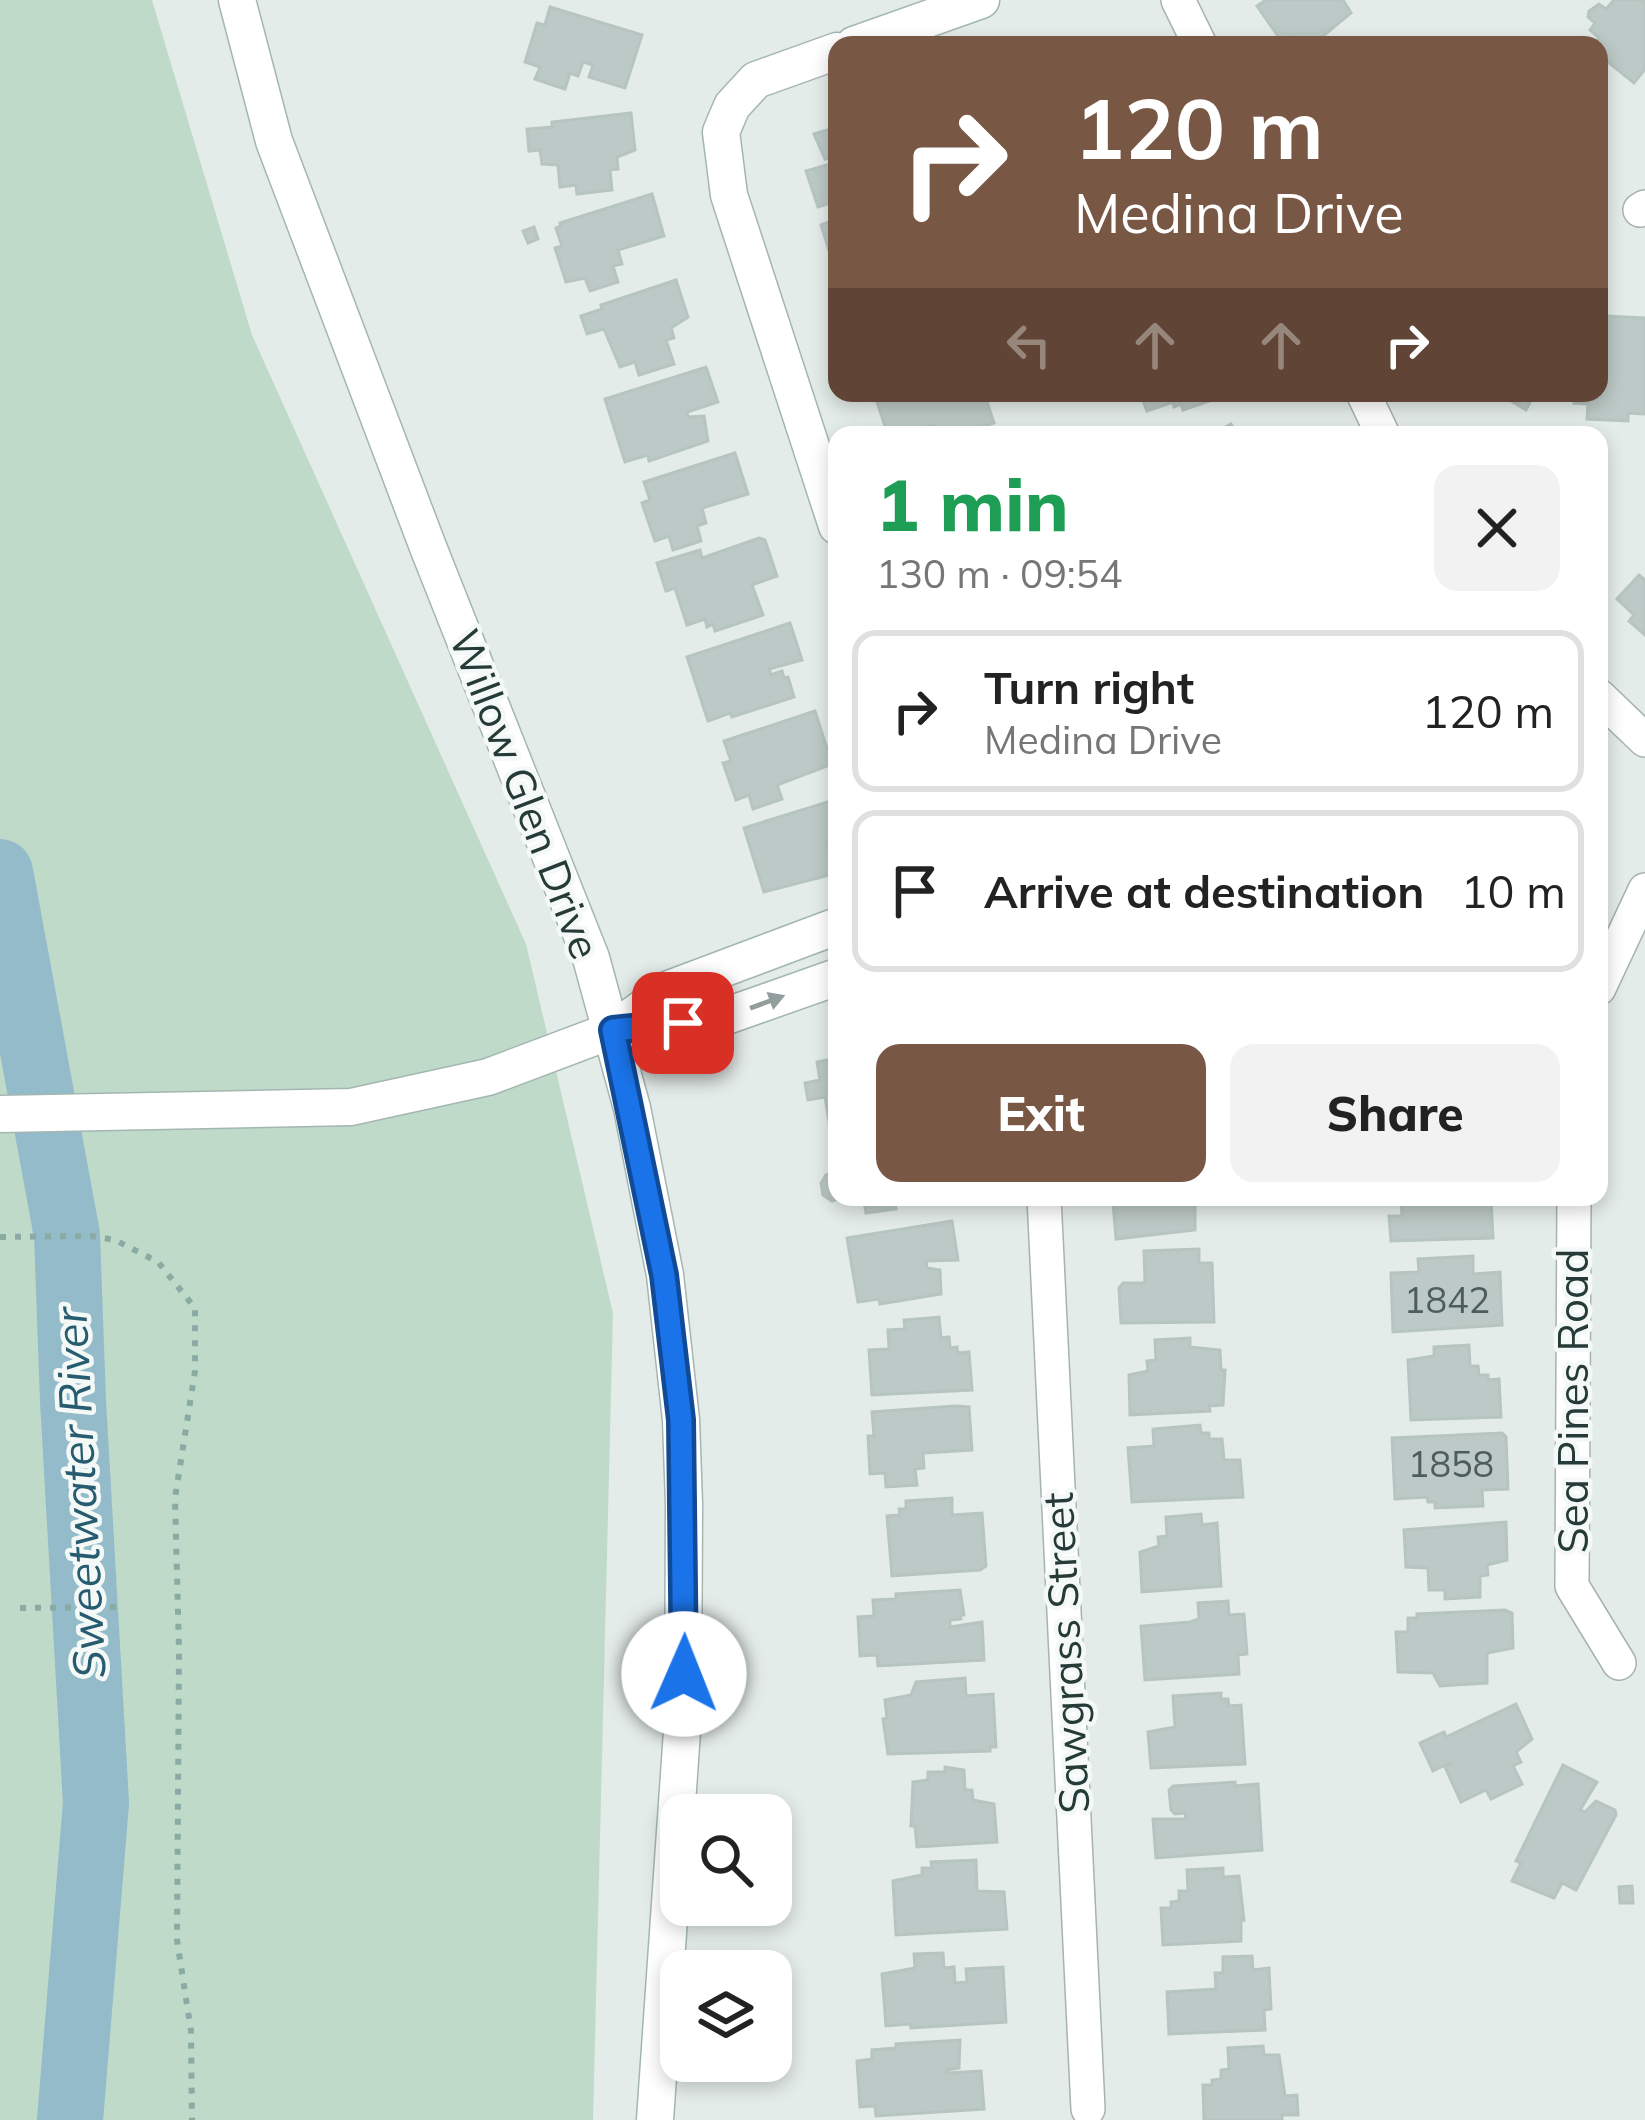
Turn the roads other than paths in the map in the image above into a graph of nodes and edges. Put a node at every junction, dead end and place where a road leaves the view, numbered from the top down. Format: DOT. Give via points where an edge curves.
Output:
graph roads {
  1 [pos="237,0"];
  2 [pos="981,0"];
  3 [pos="1178,0"];
  4 [pos="879,36"];
  5 [pos="1196,36"];
  6 [pos="828,53"];
  7 [pos="828,498"];
  8 [pos="1608,705"];
  9 [pos="1645,740"];
  10 [pos="1645,890"];
  11 [pos="828,929"];
  12 [pos="1608,969"];
  13 [pos="828,980"];
  14 [pos="613,1030"];
  15 [pos="0,1114"];
  16 [pos="1044,1206"];
  17 [pos="1574,1206"];
  18 [pos="1619,1663"];
  19 [pos="1088,2109"];
  20 [pos="656,2120"];
  1 -- 14 [label="main road, Willow Glen Drive" via="274,141"];
  2 -- 4 [label="main road"];
  3 -- 5 [label="street"];
  6 -- 7 [label="main road" via="756,80 722,132 729,195"];
  8 -- 9 [label="street"];
  10 -- 12 [label="street"];
  11 -- 14 [label="main road" via="669,989"];
  14 -- 13 [label="main road, one-way" via="718,1019"];
  14 -- 15 [label="main road" via="488,1077 351,1107"];
  14 -- 20 [label="main road, Willow Glen Drive" via="664,1275 682,1441 682,1718"];
  16 -- 19 [label="street, Sawgrass Street"];
  17 -- 18 [label="street, Sea Pines Road" via="1573,1586"];
}
